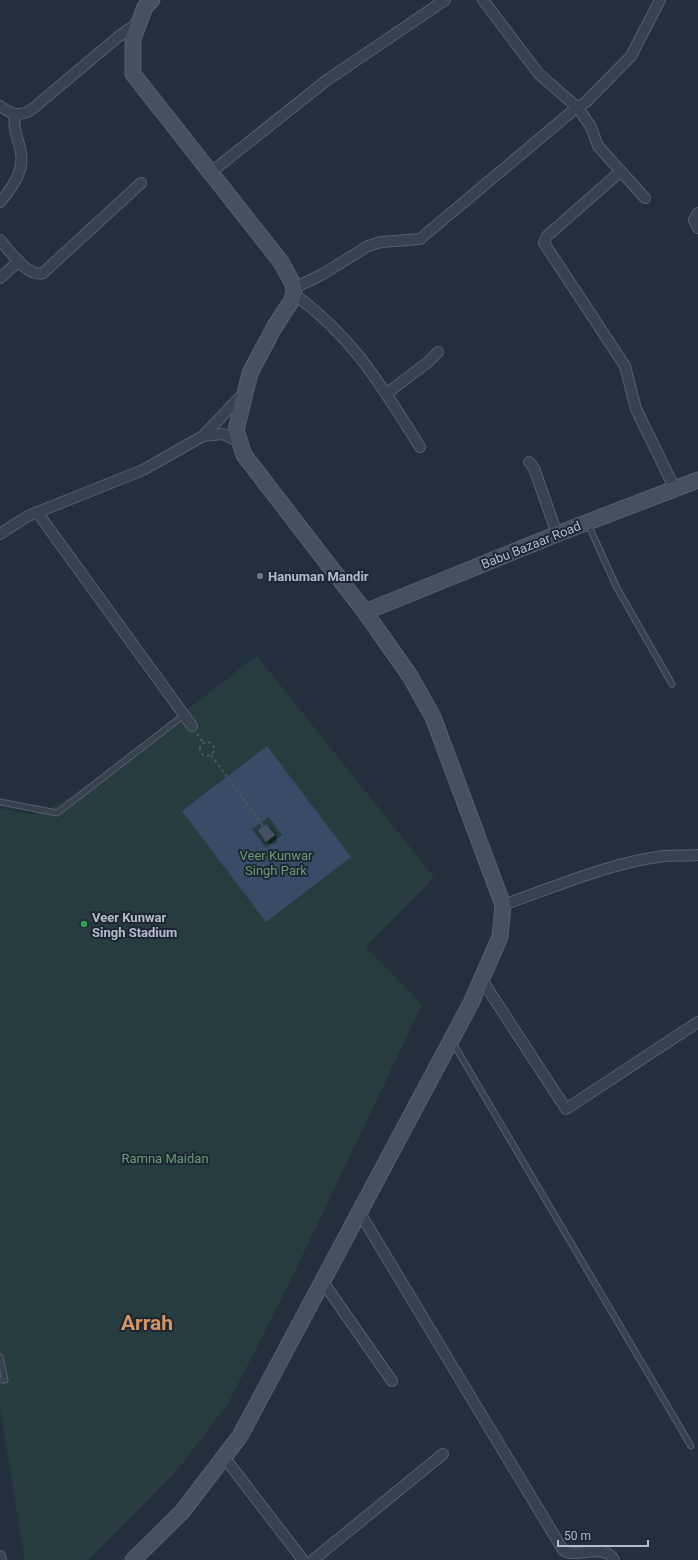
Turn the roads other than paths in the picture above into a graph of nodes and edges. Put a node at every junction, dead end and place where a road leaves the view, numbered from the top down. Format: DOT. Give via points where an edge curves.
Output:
graph roads {
  1 [pos="152,0"];
  2 [pos="445,0"];
  3 [pos="483,0"];
  4 [pos="660,0"];
  5 [pos="140,21"];
  6 [pos="0,106"];
  7 [pos="578,108"];
  8 [pos="15,115"];
  9 [pos="621,171"];
  10 [pos="210,173"];
  11 [pos="141,183"];
  12 [pos="645,198"];
  13 [pos="0,202"];
  14 [pos="698,213"];
  15 [pos="698,228"];
  16 [pos="0,240"];
  17 [pos="19,261"];
  18 [pos="0,278"];
  19 [pos="294,291"];
  20 [pos="438,352"];
  21 [pos="246,392"];
  22 [pos="386,394"];
  23 [pos="203,436"];
  24 [pos="241,444"];
  25 [pos="420,447"];
  26 [pos="529,462"];
  27 [pos="698,480"];
  28 [pos="675,488"];
  29 [pos="37,512"];
  30 [pos="587,522"];
  31 [pos="1,532"];
  32 [pos="557,534"];
  33 [pos="365,612"];
  34 [pos="672,684"];
  35 [pos="184,715"];
  36 [pos="192,726"];
  37 [pos="0,802"];
  38 [pos="698,855"];
  39 [pos="503,905"];
  40 [pos="482,980"];
  41 [pos="698,1022"];
  42 [pos="451,1040"];
  43 [pos="360,1213"];
  44 [pos="323,1282"];
  45 [pos="0,1357"];
  46 [pos="0,1380"];
  47 [pos="392,1381"];
  48 [pos="691,1446"];
  49 [pos="444,1454"];
  50 [pos="224,1457"];
  51 [pos="0,1556"];
  52 [pos="1,1560"];
  53 [pos="133,1560"];
  54 [pos="303,1560"];
  55 [pos="314,1560"];
  56 [pos="614,1560"];
  1 -- 5 [label="street"];
  2 -- 10 [label="street" via="327,80"];
  3 -- 7 [label="street" via="539,74"];
  4 -- 7 [label="street" via="631,56"];
  5 -- 8 [label="street" via="38,105 23,114"];
  5 -- 10 [label="street" via="132,39 133,74"];
  6 -- 8 [label="street"];
  7 -- 9 [label="street" via="593,130 598,146"];
  7 -- 19 [label="street" via="420,240 381,242 368,246"];
  8 -- 13 [label="street" via="14,128 22,163 16,181"];
  9 -- 12 [label="street"];
  9 -- 28 [label="street" via="547,236 544,244 625,366 636,408"];
  10 -- 19 [label="street" via="281,262"];
  11 -- 17 [label="street" via="43,273 34,274"];
  14 -- 15 [label="street" via="694,220"];
  16 -- 17 [label="street"];
  17 -- 18 [label="street"];
  19 -- 21 [label="street" via="250,374"];
  19 -- 22 [label="street" via="356,351"];
  20 -- 22 [label="street"];
  21 -- 23 [label="street"];
  21 -- 24 [label="street" via="236,430"];
  22 -- 25 [label="street"];
  23 -- 24 [label="street" via="223,434"];
  23 -- 29 [label="street" via="144,470"];
  24 -- 33 [label="street" via="244,455"];
  26 -- 32 [label="street" via="534,468"];
  27 -- 28 [label="street, Babu Bazaar Road"];
  28 -- 30 [label="street, Babu Bazaar Road"];
  29 -- 31 [label="street"];
  29 -- 35 [label="street"];
  30 -- 32 [label="street, Babu Bazaar Road"];
  30 -- 34 [label="lane" via="617,588"];
  32 -- 33 [label="street, Babu Bazaar Road"];
  33 -- 39 [label="street" via="410,676 434,717"];
  35 -- 36 [label="street"];
  35 -- 37 [label="lane" via="57,813"];
  38 -- 39 [label="street" via="666,856 639,861 598,872"];
  39 -- 40 [label="street" via="500,937"];
  40 -- 41 [label="street" via="566,1109"];
  40 -- 42 [label="street"];
  42 -- 43 [label="street"];
  42 -- 48 [label="lane"];
  43 -- 44 [label="street"];
  43 -- 56 [label="street" via="563,1550 572,1555 605,1552"];
  44 -- 47 [label="street"];
  44 -- 50 [label="street" via="240,1436"];
  45 -- 46 [label="lane" via="5,1380"];
  49 -- 55 [label="street"];
  50 -- 53 [label="street" via="182,1512"];
  50 -- 54 [label="street"];
  51 -- 52 [label="street"];
}
